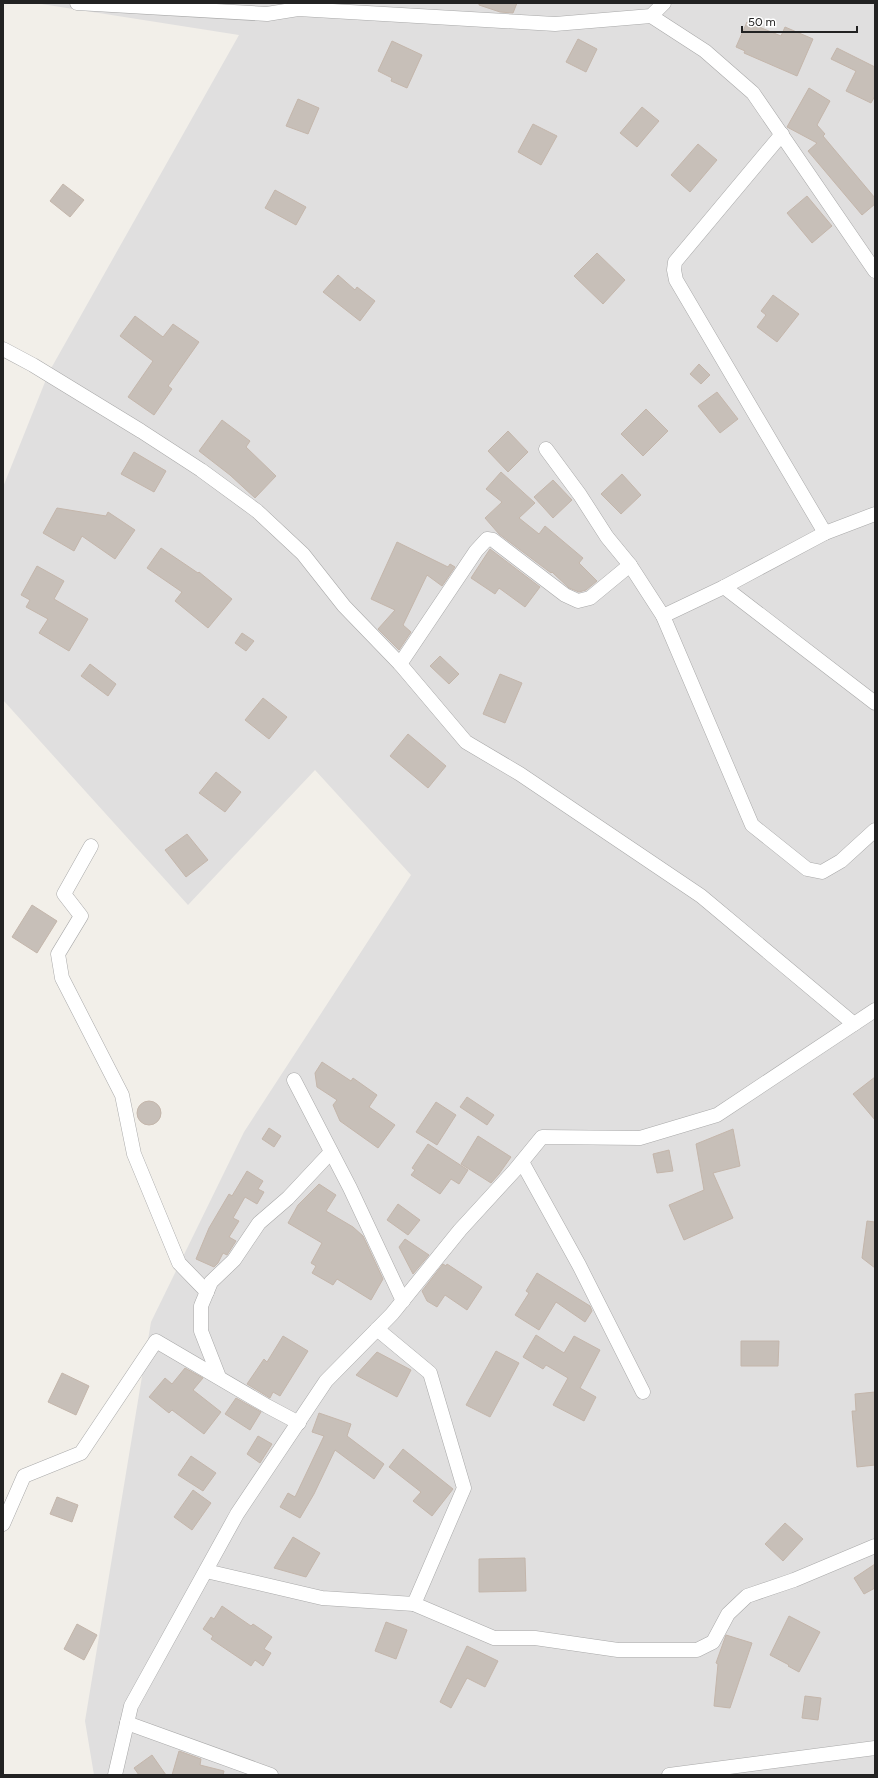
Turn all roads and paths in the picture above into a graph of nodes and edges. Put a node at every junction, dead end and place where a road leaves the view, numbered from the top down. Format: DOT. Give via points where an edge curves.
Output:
graph roads {
  1 [pos="77,3"];
  2 [pos="664,3"];
  3 [pos="651,16"];
  4 [pos="782,134"];
  5 [pos="875,271"];
  6 [pos="3,350"];
  7 [pos="546,449"];
  8 [pos="875,514"];
  9 [pos="825,533"];
  10 [pos="630,565"];
  11 [pos="724,587"];
  12 [pos="663,616"];
  13 [pos="400,664"];
  14 [pos="873,697"];
  15 [pos="875,830"];
  16 [pos="91,846"];
  17 [pos="875,1010"];
  18 [pos="854,1024"];
  19 [pos="294,1080"];
  20 [pos="331,1152"];
  21 [pos="522,1162"];
  22 [pos="207,1292"];
  23 [pos="403,1300"];
  24 [pos="377,1329"];
  25 [pos="219,1377"];
  26 [pos="643,1392"];
  27 [pos="299,1422"];
  28 [pos="3,1524"];
  29 [pos="875,1546"];
  30 [pos="206,1570"];
  31 [pos="414,1604"];
  32 [pos="127,1723"];
  33 [pos="875,1748"];
  34 [pos="115,1775"];
  35 [pos="271,1775"];
  36 [pos="669,1775"];
  1 -- 3 [label="street" via="267,14 298,8 555,24"];
  2 -- 3 [label="street"];
  3 -- 4 [label="street" via="705,51 753,93"];
  4 -- 5 [label="street"];
  4 -- 9 [label="street" via="676,262 674,270 676,280"];
  6 -- 13 [label="street" via="141,431 257,511 303,554 344,606"];
  7 -- 10 [label="street" via="607,537"];
  8 -- 9 [label="street"];
  9 -- 11 [label="street"];
  10 -- 12 [label="street"];
  10 -- 13 [label="street" via="590,598 578,601 565,595 493,540 487,539"];
  11 -- 12 [label="street"];
  11 -- 14 [label="street"];
  12 -- 15 [label="street" via="752,825 806,869 822,872 841,861"];
  13 -- 18 [label="street" via="466,742 520,774 701,896"];
  16 -- 22 [label="street" via="64,894 81,916 58,954 62,978 122,1095 134,1154 179,1263"];
  17 -- 18 [label="street"];
  18 -- 21 [label="street" via="717,1116 640,1138 542,1137"];
  19 -- 20 [label="street"];
  20 -- 22 [label="street" via="288,1198 259,1223 234,1260 211,1282"];
  20 -- 23 [label="street"];
  21 -- 23 [label="street" via="460,1230"];
  21 -- 26 [label="street" via="579,1265"];
  22 -- 25 [label="street" via="201,1306 201,1331"];
  23 -- 24 [label="street"];
  24 -- 27 [label="street" via="326,1381"];
  24 -- 31 [label="street" via="430,1372 464,1488"];
  25 -- 27 [label="street"];
  25 -- 28 [label="street" via="156,1341 81,1453 24,1476"];
  27 -- 30 [label="street" via="237,1514"];
  29 -- 31 [label="street" via="794,1580 747,1596 728,1614 713,1642 697,1650 618,1650 535,1638 494,1638"];
  30 -- 31 [label="street" via="322,1598"];
  30 -- 32 [label="street" via="131,1706"];
  32 -- 34 [label="street"];
  32 -- 35 [label="street"];
  33 -- 36 [label="street"];
}
